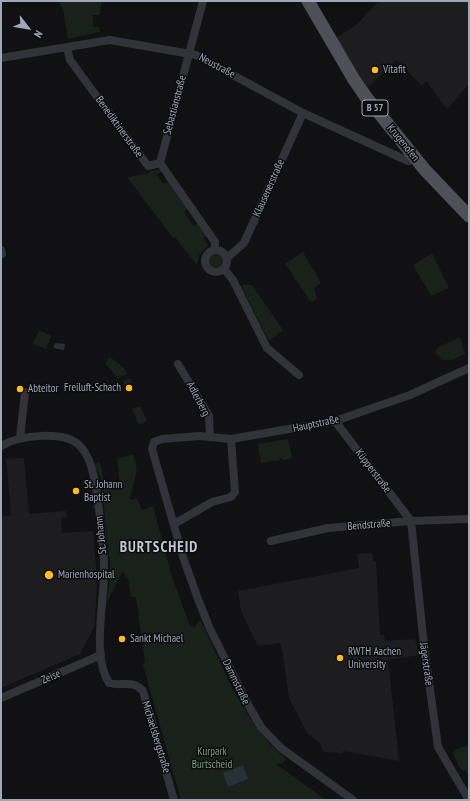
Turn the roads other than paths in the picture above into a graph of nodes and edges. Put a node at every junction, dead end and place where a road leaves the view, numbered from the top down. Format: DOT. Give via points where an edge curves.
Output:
graph roads {
  1 [pos="203,1"];
  2 [pos="308,1"];
  3 [pos="67,48"];
  4 [pos="188,53"];
  5 [pos="1,58"];
  6 [pos="303,113"];
  7 [pos="416,159"];
  8 [pos="160,163"];
  9 [pos="469,216"];
  10 [pos="215,250"];
  11 [pos="227,258"];
  12 [pos="224,269"];
  13 [pos="178,364"];
  14 [pos="469,368"];
  15 [pos="299,375"];
  16 [pos="25,392"];
  17 [pos="335,421"];
  18 [pos="210,437"];
  19 [pos="20,438"];
  20 [pos="231,439"];
  21 [pos="154,442"];
  22 [pos="1,446"];
  23 [pos="469,519"];
  24 [pos="411,521"];
  25 [pos="174,524"];
  26 [pos="271,540"];
  27 [pos="101,655"];
  28 [pos="1,698"];
  29 [pos="174,800"];
  30 [pos="353,800"];
  31 [pos="469,800"];
  1 -- 4 [label="street, Sebastianstraße"];
  2 -- 7 [label="main road, Krugenofen / B 57" via="353,78"];
  3 -- 4 [label="street, Neustraße" via="110,40"];
  3 -- 5 [label="street, Neustraße"];
  3 -- 8 [label="street, Benediktinerstraße" via="70,60 148,166"];
  4 -- 6 [label="street, Neustraße" via="196,54"];
  4 -- 8 [label="street, Sebastianstraße"];
  6 -- 7 [label="street, Neustraße" via="408,161"];
  6 -- 11 [label="street, Klausenerstraße" via="244,243"];
  7 -- 9 [label="main road, Krugenofen / B 57"];
  8 -- 10 [label="street" via="215,242"];
  10 -- 11 [label="street" via="222,252"];
  10 -- 12 [label="street" via="207,256 206,266 214,272"];
  11 -- 12 [label="street"];
  12 -- 15 [label="street" via="233,280 267,348"];
  13 -- 18 [label="street, Adlerberg" via="209,416"];
  14 -- 17 [label="street, Hauptstraße" via="410,395"];
  16 -- 19 [label="street"];
  17 -- 20 [label="street, Hauptstraße"];
  17 -- 24 [label="street, Küpperstraße"];
  18 -- 20 [label="street, Hauptstraße"];
  18 -- 21 [label="street, Hauptstraße" via="162,439"];
  19 -- 22 [label="street"];
  19 -- 27 [label="street, St. Johann" via="58,437 72,440 85,452 96,486 104,568"];
  20 -- 25 [label="street" via="235,492"];
  21 -- 25 [label="street, Dammstraße" via="153,458"];
  23 -- 24 [label="street, Bendstraße"];
  24 -- 26 [label="street, Bendstraße" via="328,528"];
  24 -- 31 [label="street, Jägerstraße" via="438,747"];
  25 -- 30 [label="street, Dammstraße" via="191,580 210,629 261,727 291,757"];
  27 -- 28 [label="street, Zeise"];
  27 -- 29 [label="street, Michaelsbergstraße" via="109,683 132,683 143,691"];
}
